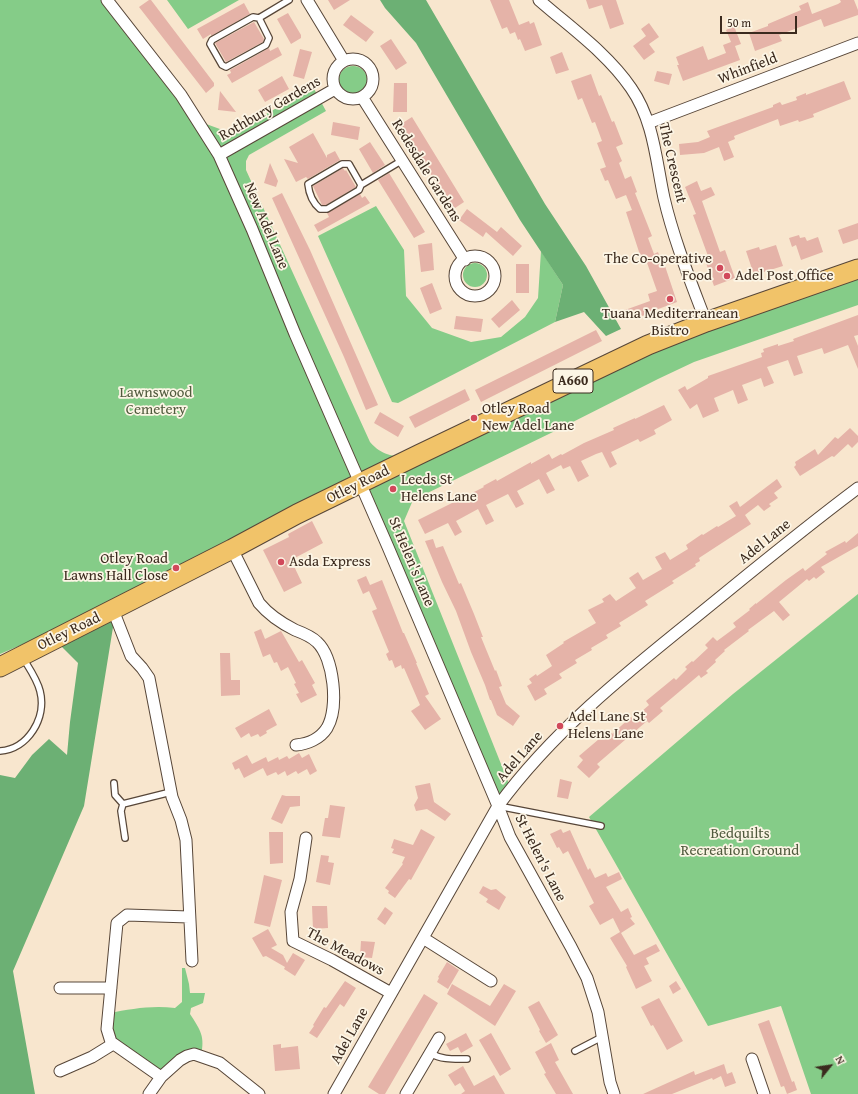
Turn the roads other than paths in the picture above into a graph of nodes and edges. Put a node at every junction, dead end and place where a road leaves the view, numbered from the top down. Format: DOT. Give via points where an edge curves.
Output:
graph roads {
  1 [pos="107,0"];
  2 [pos="289,0"];
  3 [pos="307,0"];
  4 [pos="539,0"];
  5 [pos="259,18"];
  6 [pos="858,43"];
  7 [pos="344,61"];
  8 [pos="335,89"];
  9 [pos="362,97"];
  10 [pos="648,122"];
  11 [pos="219,155"];
  12 [pos="401,161"];
  13 [pos="361,184"];
  14 [pos="465,260"];
  15 [pos="858,269"];
  16 [pos="706,322"];
  17 [pos="361,484"];
  18 [pos="858,488"];
  19 [pos="232,549"];
  20 [pos="113,610"];
  21 [pos="21,655"];
  22 [pos="0,667"];
  23 [pos="296,745"];
  24 [pos="0,751"];
  25 [pos="114,783"];
  26 [pos="172,792"];
  27 [pos="123,804"];
  28 [pos="498,806"];
  29 [pos="601,826"];
  30 [pos="124,838"];
  31 [pos="306,838"];
  32 [pos="189,916"];
  33 [pos="422,938"];
  34 [pos="192,960"];
  35 [pos="491,981"];
  36 [pos="60,988"];
  37 [pos="111,988"];
  38 [pos="391,993"];
  39 [pos="602,1037"];
  40 [pos="439,1038"];
  41 [pos="113,1044"];
  42 [pos="575,1051"];
  43 [pos="430,1052"];
  44 [pos="752,1059"];
  45 [pos="467,1060"];
  46 [pos="60,1071"];
  47 [pos="161,1077"];
  48 [pos="337,1093"];
  49 [pos="149,1094"];
  50 [pos="259,1094"];
  51 [pos="406,1094"];
  52 [pos="614,1094"];
  53 [pos="764,1094"];
  1 -- 11 [label="street, New Adel Lane" via="181,95"];
  2 -- 5 [label="lane"];
  3 -- 7 [label="street"];
  4 -- 10 [label="street, The Crescent" via="613,64 632,90"];
  5 -- 5 [label="lane" via="253,17 212,40 210,44 222,65 226,67 266,45 269,38"];
  6 -- 10 [label="street, Whinfield"];
  7 -- 8 [label="street" via="336,69 333,79"];
  7 -- 9 [label="street" via="359,60 365,63 372,74 370,91"];
  8 -- 9 [label="street" via="349,99 356,100"];
  8 -- 11 [label="street, Rothbury Gardens"];
  9 -- 12 [label="street, Redesdale Gardens"];
  10 -- 16 [label="street, The Crescent" via="674,235"];
  11 -- 17 [label="street, New Adel Lane" via="294,334"];
  12 -- 13 [label="lane"];
  12 -- 14 [label="street, Redesdale Gardens"];
  13 -- 13 [label="lane" via="360,190 327,209 320,209 308,192 308,184 342,164 348,164"];
  15 -- 16 [label="highway, Otley Road / A660"];
  16 -- 17 [label="highway, Otley Road / A660" via="648,345 426,450"];
  17 -- 19 [label="highway, Otley Road / A660" via="297,514"];
  17 -- 28 [label="street, St Helen's Lane"];
  18 -- 28 [label="street, Adel Lane" via="812,522 632,668 556,738"];
  19 -- 20 [label="highway, Otley Road / A660"];
  19 -- 23 [label="street" via="265,610 283,624 316,641 324,650 328,661 333,707 331,719 322,734 309,742"];
  20 -- 21 [label="highway, Otley Road / A660"];
  20 -- 26 [label="street" via="131,656 149,678"];
  21 -- 22 [label="highway, Otley Road / A660"];
  21 -- 24 [label="lane" via="41,692 41,710 28,739 17,747"];
  25 -- 27 [label="lane" via="115,795"];
  26 -- 27 [label="lane"];
  26 -- 32 [label="street" via="186,840"];
  27 -- 30 [label="lane" via="121,811"];
  28 -- 29 [label="lane"];
  28 -- 33 [label="street, Adel Lane"];
  28 -- 39 [label="street, St Helen's Lane" via="510,837 587,978 598,1012"];
  31 -- 38 [label="street, The Meadows" via="300,879 291,912 293,941"];
  32 -- 34 [label="street"];
  32 -- 37 [label="street" via="127,915 117,923"];
  33 -- 35 [label="street"];
  33 -- 38 [label="street, Adel Lane"];
  36 -- 37 [label="street"];
  37 -- 41 [label="street" via="107,1029 110,1042"];
  38 -- 48 [label="street, Adel Lane"];
  39 -- 42 [label="lane"];
  39 -- 52 [label="street, St Helen's Lane"];
  40 -- 43 [label="street"];
  41 -- 46 [label="street" via="92,1057"];
  41 -- 47 [label="street"];
  43 -- 45 [label="lane" via="444,1059"];
  43 -- 51 [label="street"];
  44 -- 53 [label="street"];
  47 -- 49 [label="street"];
  47 -- 50 [label="street" via="180,1060 194,1054 220,1063"];
}
